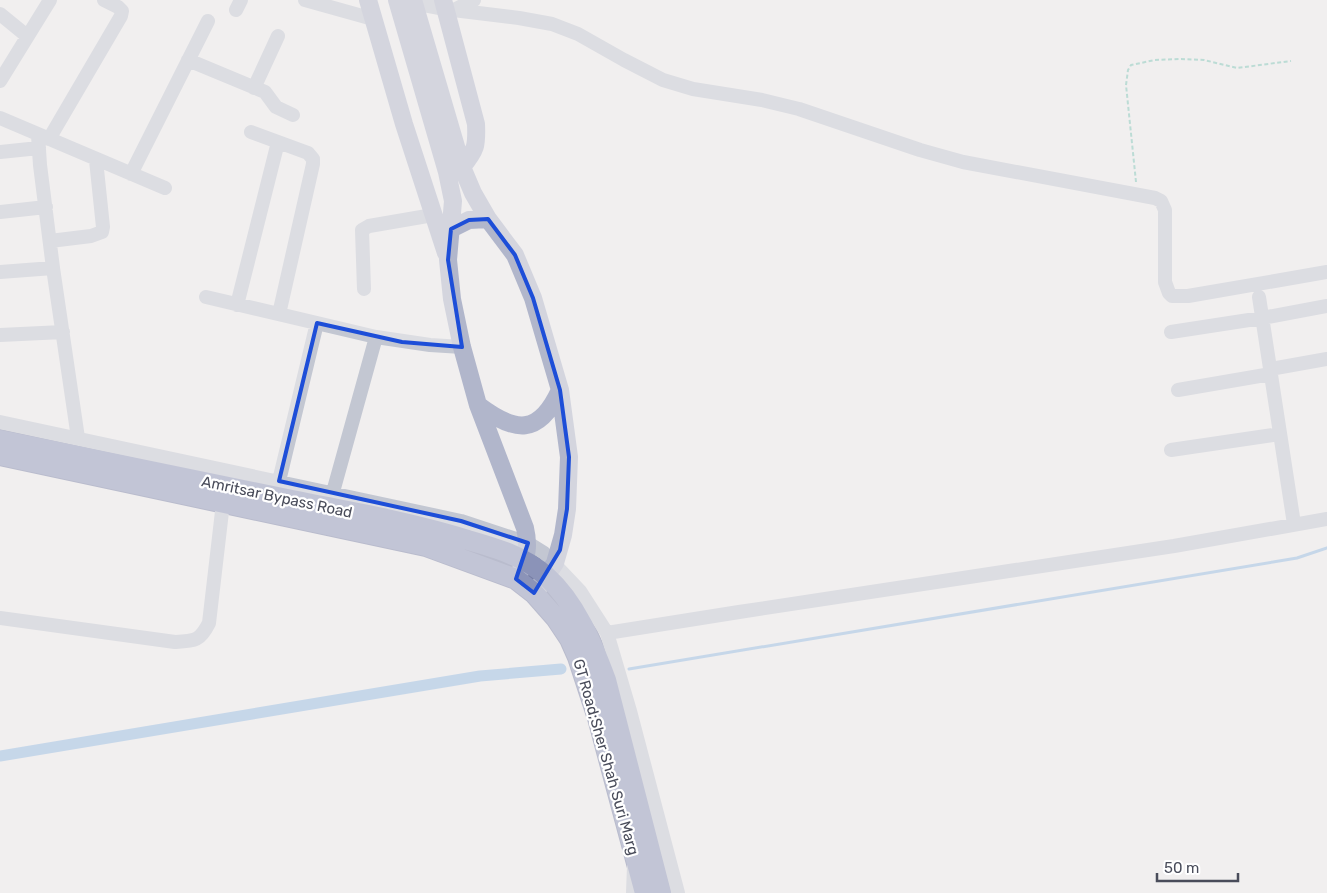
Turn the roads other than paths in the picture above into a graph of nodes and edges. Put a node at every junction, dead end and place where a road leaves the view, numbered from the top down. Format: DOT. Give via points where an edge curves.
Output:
graph roads {
  1 [pos="50,0"];
  2 [pos="305,0"];
  3 [pos="368,0"];
  4 [pos="474,0"];
  5 [pos="108,1"];
  6 [pos="408,1"];
  7 [pos="447,6"];
  8 [pos="0,14"];
  9 [pos="373,19"];
  10 [pos="208,21"];
  11 [pos="27,36"];
  12 [pos="278,36"];
  13 [pos="188,60"];
  14 [pos="0,81"];
  15 [pos="254,88"];
  16 [pos="293,115"];
  17 [pos="0,118"];
  18 [pos="251,132"];
  19 [pos="42,141"];
  20 [pos="278,142"];
  21 [pos="0,152"];
  22 [pos="96,160"];
  23 [pos="462,167"];
  24 [pos="132,174"];
  25 [pos="165,188"];
  26 [pos="46,207"];
  27 [pos="0,212"];
  28 [pos="434,215"];
  29 [pos="488,219"];
  30 [pos="451,229"];
  31 [pos="50,242"];
  32 [pos="448,260"];
  33 [pos="53,268"];
  34 [pos="0,272"];
  35 [pos="1327,272"];
  36 [pos="364,289"];
  37 [pos="206,297"];
  38 [pos="1259,297"];
  39 [pos="237,305"];
  40 [pos="1327,306"];
  41 [pos="279,314"];
  42 [pos="1262,318"];
  43 [pos="317,323"];
  44 [pos="63,332"];
  45 [pos="1171,332"];
  46 [pos="0,334"];
  47 [pos="376,338"];
  48 [pos="462,347"];
  49 [pos="1327,359"];
  50 [pos="1271,371"];
  51 [pos="560,390"];
  52 [pos="1178,390"];
  53 [pos="478,405"];
  54 [pos="0,422"];
  55 [pos="1280,434"];
  56 [pos="78,438"];
  57 [pos="0,440"];
  58 [pos="1171,450"];
  59 [pos="0,455"];
  60 [pos="279,481"];
  61 [pos="333,492"];
  62 [pos="223,503"];
  63 [pos="1327,519"];
  64 [pos="1294,524"];
  65 [pos="527,552"];
  66 [pos="551,570"];
  67 [pos="516,579"];
  68 [pos="534,593"];
  69 [pos="0,618"];
  70 [pos="607,634"];
  71 [pos="634,856"];
  72 [pos="633,893"];
  73 [pos="645,893"];
  74 [pos="660,893"];
  75 [pos="678,893"];
  1 -- 11 [label="street"];
  2 -- 9 [label="street"];
  3 -- 9 [label="main road"];
  4 -- 7 [label="street"];
  5 -- 19 [label="street" via="122,11 121,16"];
  6 -- 7 [label="street"];
  6 -- 23 [label="main road"];
  6 -- 30 [label="main road" via="447,172 452,201"];
  7 -- 23 [label="main road" via="476,124 474,153"];
  7 -- 35 [label="street" via="552,24 578,34 663,80 693,89 799,109 963,162 1155,198 1164,205 1166,282 1172,296"];
  8 -- 11 [label="street"];
  9 -- 28 [label="main road"];
  10 -- 13 [label="street"];
  11 -- 14 [label="street"];
  12 -- 15 [label="street"];
  13 -- 15 [label="street"];
  13 -- 24 [label="street"];
  15 -- 16 [label="street" via="265,92 276,108"];
  17 -- 19 [label="street"];
  18 -- 20 [label="street"];
  19 -- 21 [label="street"];
  19 -- 22 [label="street"];
  19 -- 26 [label="street"];
  20 -- 39 [label="street"];
  20 -- 41 [label="street" via="308,153 313,159"];
  22 -- 24 [label="street"];
  22 -- 31 [label="street" via="102,232"];
  23 -- 29 [label="main road" via="472,193"];
  24 -- 25 [label="street"];
  26 -- 27 [label="street"];
  26 -- 31 [label="street"];
  28 -- 32 [label="main road"];
  28 -- 36 [label="street" via="362,230"];
  29 -- 30 [label="main road" via="469,220"];
  29 -- 51 [label="main road" via="515,255 526,281"];
  30 -- 32 [label="main road"];
  31 -- 33 [label="street"];
  32 -- 48 [label="main road"];
  33 -- 34 [label="street"];
  33 -- 44 [label="street"];
  37 -- 39 [label="street"];
  38 -- 42 [label="street"];
  39 -- 41 [label="street"];
  40 -- 42 [label="street"];
  41 -- 43 [label="street"];
  42 -- 45 [label="street"];
  42 -- 50 [label="street"];
  43 -- 47 [label="street"];
  43 -- 60 [label="street"];
  44 -- 46 [label="street"];
  44 -- 56 [label="street"];
  47 -- 48 [label="street"];
  47 -- 61 [label="street"];
  48 -- 53 [label="main road"];
  49 -- 50 [label="street"];
  50 -- 52 [label="street"];
  50 -- 55 [label="street"];
  51 -- 53 [label="main road" via="547,413 529,425 506,423"];
  51 -- 66 [label="main road" via="569,457 567,509 563,535"];
  53 -- 65 [label="main road" via="522,519"];
  54 -- 56 [label="street"];
  55 -- 58 [label="street"];
  55 -- 64 [label="street"];
  56 -- 60 [label="street"];
  57 -- 65 [label="highway, Amritsar Bypass Road" via="432,528 503,550"];
  59 -- 62 [label="highway, Amritsar Bypass Road"];
  60 -- 61 [label="street"];
  61 -- 65 [label="street" via="461,521"];
  62 -- 67 [label="highway, Amritsar Bypass Road" via="426,546"];
  62 -- 69 [label="street" via="209,623 203,635 192,641 175,642"];
  63 -- 64 [label="street"];
  64 -- 70 [label="street" via="1174,546"];
  65 -- 66 [label="highway, Amritsar Bypass Road"];
  65 -- 67 [label="main road"];
  66 -- 68 [label="main road"];
  66 -- 70 [label="street" via="580,591"];
  66 -- 74 [label="highway, GT Road;Sher Shah Suri Marg" via="594,648 606,680"];
  67 -- 68 [label="highway, Amritsar Bypass Road"];
  68 -- 71 [label="highway, GT Road;Sher Shah Suri Marg" via="556,618 578,657 598,718"];
  70 -- 75 [label="street"];
  71 -- 72 [label="street"];
  71 -- 73 [label="highway, GT Road;Sher Shah Suri Marg"];
}
